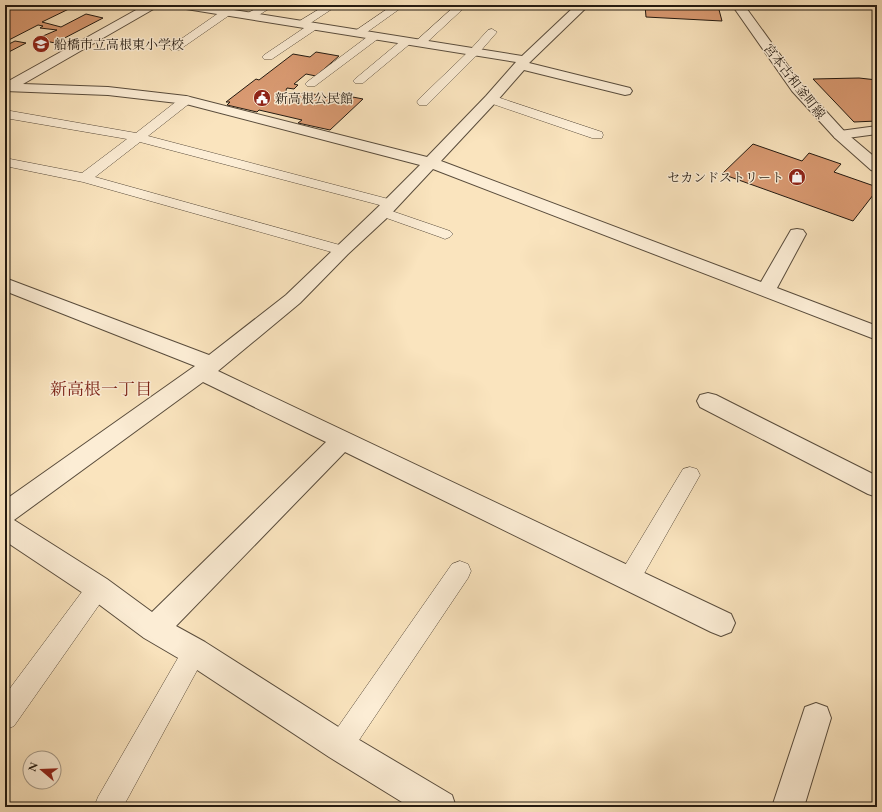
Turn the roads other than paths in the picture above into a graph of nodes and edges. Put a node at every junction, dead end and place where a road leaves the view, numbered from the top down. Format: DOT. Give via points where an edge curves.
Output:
graph roads {
  1 [pos="153,5"];
  2 [pos="180,5"];
  3 [pos="270,5"];
  4 [pos="333,5"];
  5 [pos="400,5"];
  6 [pos="583,5"];
  7 [pos="738,5"];
  8 [pos="210,7"];
  9 [pos="460,7"];
  10 [pos="226,12"];
  11 [pos="250,16"];
  12 [pos="302,24"];
  13 [pos="314,26"];
  14 [pos="492,32"];
  15 [pos="359,33"];
  16 [pos="375,36"];
  17 [pos="407,41"];
  18 [pos="420,43"];
  19 [pos="175,48"];
  20 [pos="474,52"];
  21 [pos="268,57"];
  22 [pos="523,62"];
  23 [pos="359,80"];
  24 [pos="311,84"];
  25 [pos="6,87"];
  26 [pos="625,91"];
  27 [pos="492,99"];
  28 [pos="186,100"];
  29 [pos="423,102"];
  30 [pos="5,114"];
  31 [pos="877,130"];
  32 [pos="597,135"];
  33 [pos="840,135"];
  34 [pos="138,137"];
  35 [pos="5,162"];
  36 [pos="432,163"];
  37 [pos="877,167"];
  38 [pos="84,178"];
  39 [pos="387,208"];
  40 [pos="445,234"];
  41 [pos="797,234"];
  42 [pos="342,250"];
  43 [pos="5,284"];
  44 [pos="766,290"];
  45 [pos="877,333"];
  46 [pos="207,368"];
  47 [pos="708,401"];
  48 [pos="342,440"];
  49 [pos="690,476"];
  50 [pos="877,487"];
  51 [pos="5,514"];
  52 [pos="5,528"];
  53 [pos="460,571"];
  54 [pos="629,579"];
  55 [pos="98,588"];
  56 [pos="722,623"];
  57 [pos="154,629"];
  58 [pos="195,652"];
  59 [pos="5,717"];
  60 [pos="816,718"];
  61 [pos="340,746"];
  62 [pos="108,807"];
  63 [pos="440,807"];
  64 [pos="788,807"];
  1 -- 25 [label="street"];
  2 -- 8 [label="street"];
  3 -- 11 [label="lane"];
  4 -- 12 [label="lane"];
  5 -- 15 [label="lane"];
  6 -- 22 [label="street"];
  7 -- 33 [label="street, 宮本古和釜町線" via="797,88"];
  8 -- 10 [label="street"];
  9 -- 18 [label="lane"];
  10 -- 11 [label="street"];
  10 -- 19 [label="lane"];
  11 -- 12 [label="street"];
  12 -- 13 [label="street"];
  13 -- 15 [label="street"];
  13 -- 21 [label="lane"];
  14 -- 20 [label="lane"];
  15 -- 16 [label="street"];
  16 -- 17 [label="street"];
  16 -- 24 [label="lane"];
  17 -- 18 [label="street"];
  17 -- 23 [label="lane"];
  18 -- 20 [label="street"];
  20 -- 22 [label="street"];
  20 -- 29 [label="lane"];
  22 -- 26 [label="street"];
  22 -- 27 [label="street"];
  25 -- 28 [label="street" via="108,92"];
  27 -- 32 [label="lane"];
  27 -- 36 [label="street"];
  28 -- 34 [label="lane"];
  28 -- 36 [label="street"];
  30 -- 34 [label="lane"];
  31 -- 33 [label="street"];
  33 -- 37 [label="street, 宮本古和釜町線"];
  34 -- 38 [label="lane"];
  34 -- 39 [label="lane"];
  35 -- 38 [label="lane"];
  36 -- 39 [label="street"];
  36 -- 44 [label="street"];
  38 -- 42 [label="lane"];
  39 -- 40 [label="lane"];
  39 -- 42 [label="street"];
  41 -- 44 [label="street"];
  42 -- 46 [label="street" via="292,299"];
  43 -- 46 [label="street"];
  44 -- 45 [label="street"];
  46 -- 48 [label="street"];
  46 -- 51 [label="street"];
  47 -- 50 [label="street"];
  48 -- 54 [label="street"];
  48 -- 57 [label="street"];
  49 -- 54 [label="lane"];
  52 -- 55 [label="street"];
  53 -- 61 [label="lane"];
  54 -- 56 [label="street"];
  55 -- 57 [label="street"];
  55 -- 59 [label="lane"];
  57 -- 58 [label="street"];
  58 -- 61 [label="street"];
  58 -- 62 [label="lane"];
  60 -- 64 [label="street"];
  61 -- 63 [label="street"];
}
